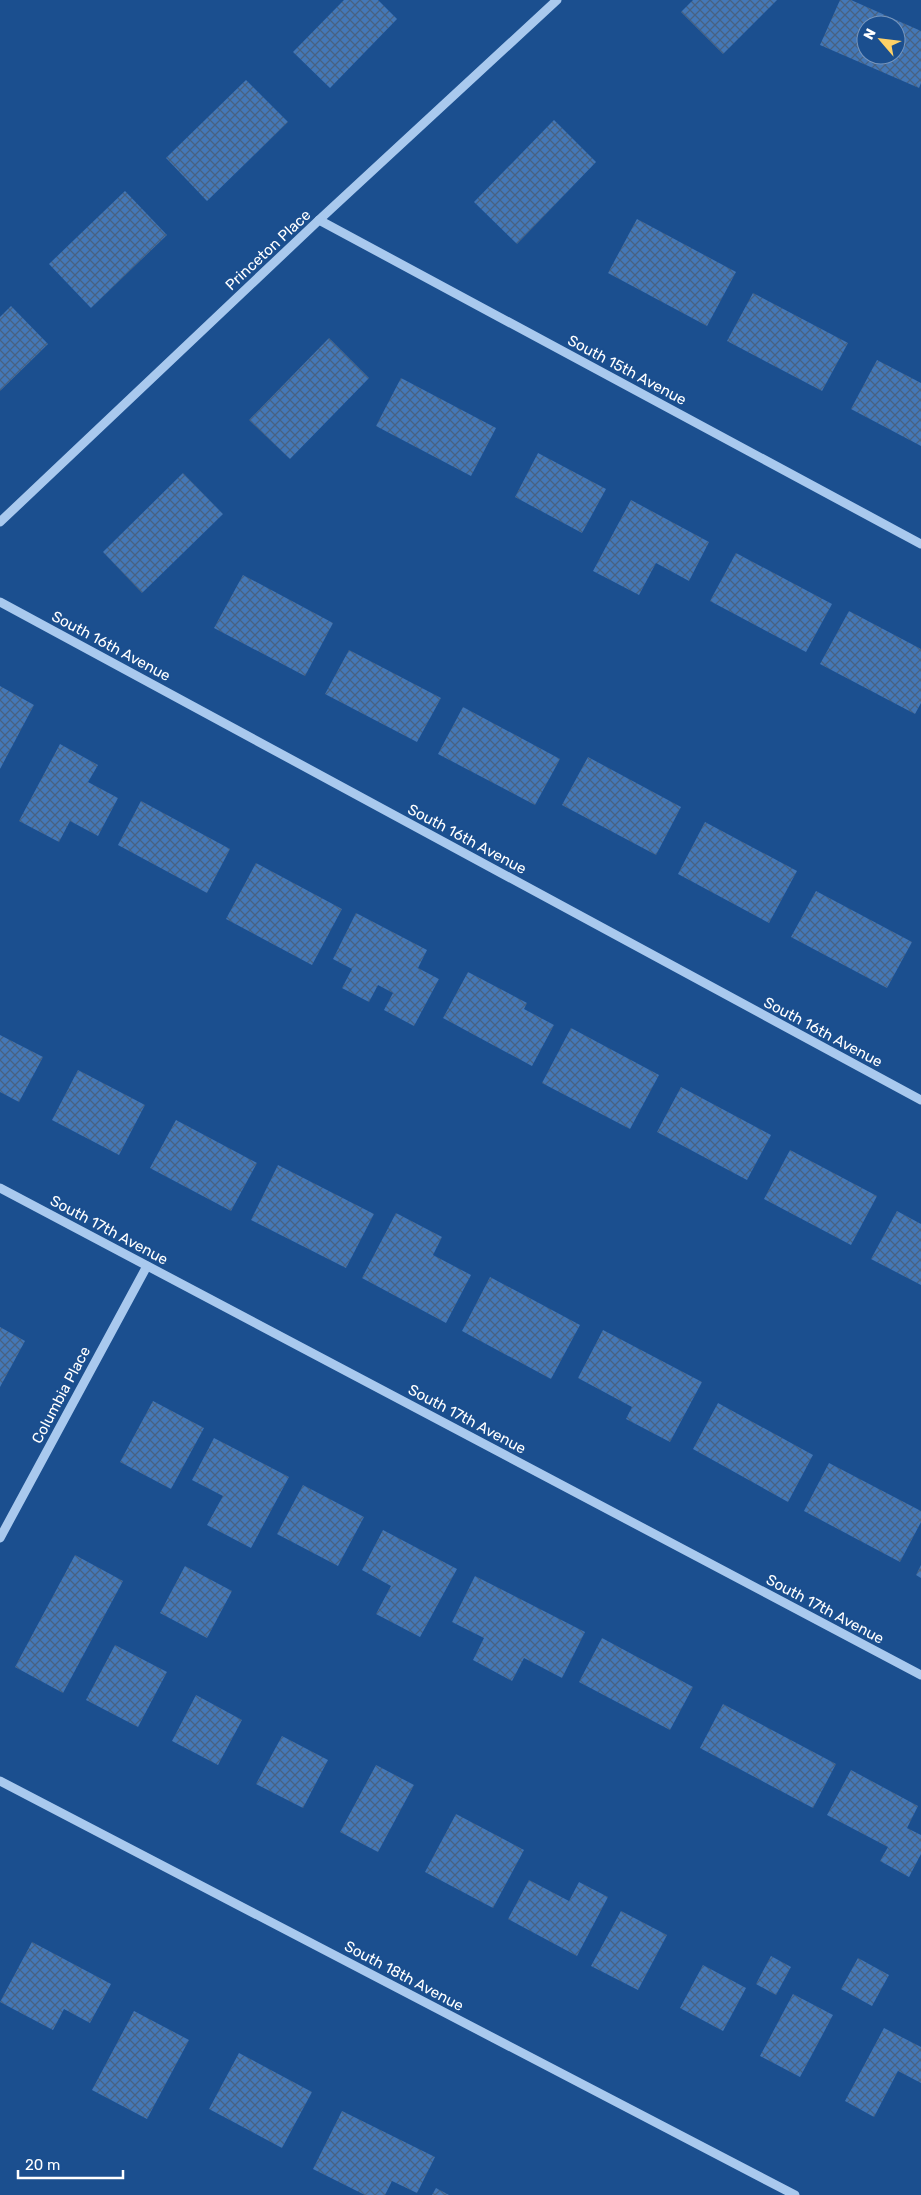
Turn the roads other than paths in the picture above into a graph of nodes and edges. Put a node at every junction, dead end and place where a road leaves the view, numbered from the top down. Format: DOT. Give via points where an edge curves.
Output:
graph roads {
  1 [pos="557,0"];
  2 [pos="319,220"];
  3 [pos="0,522"];
  4 [pos="921,544"];
  5 [pos="0,602"];
  6 [pos="921,1100"];
  7 [pos="0,1188"];
  8 [pos="147,1266"];
  9 [pos="0,1538"];
  10 [pos="921,1675"];
  11 [pos="0,1781"];
  12 [pos="794,2195"];
  1 -- 2 [label="street, Princeton Place"];
  2 -- 3 [label="street, Princeton Place"];
  2 -- 4 [label="street, South 15th Avenue"];
  5 -- 6 [label="street, South 16th Avenue"];
  7 -- 8 [label="street, South 17th Avenue"];
  8 -- 9 [label="street, Columbia Place"];
  8 -- 10 [label="street, South 17th Avenue"];
  11 -- 12 [label="street, South 18th Avenue"];
}
